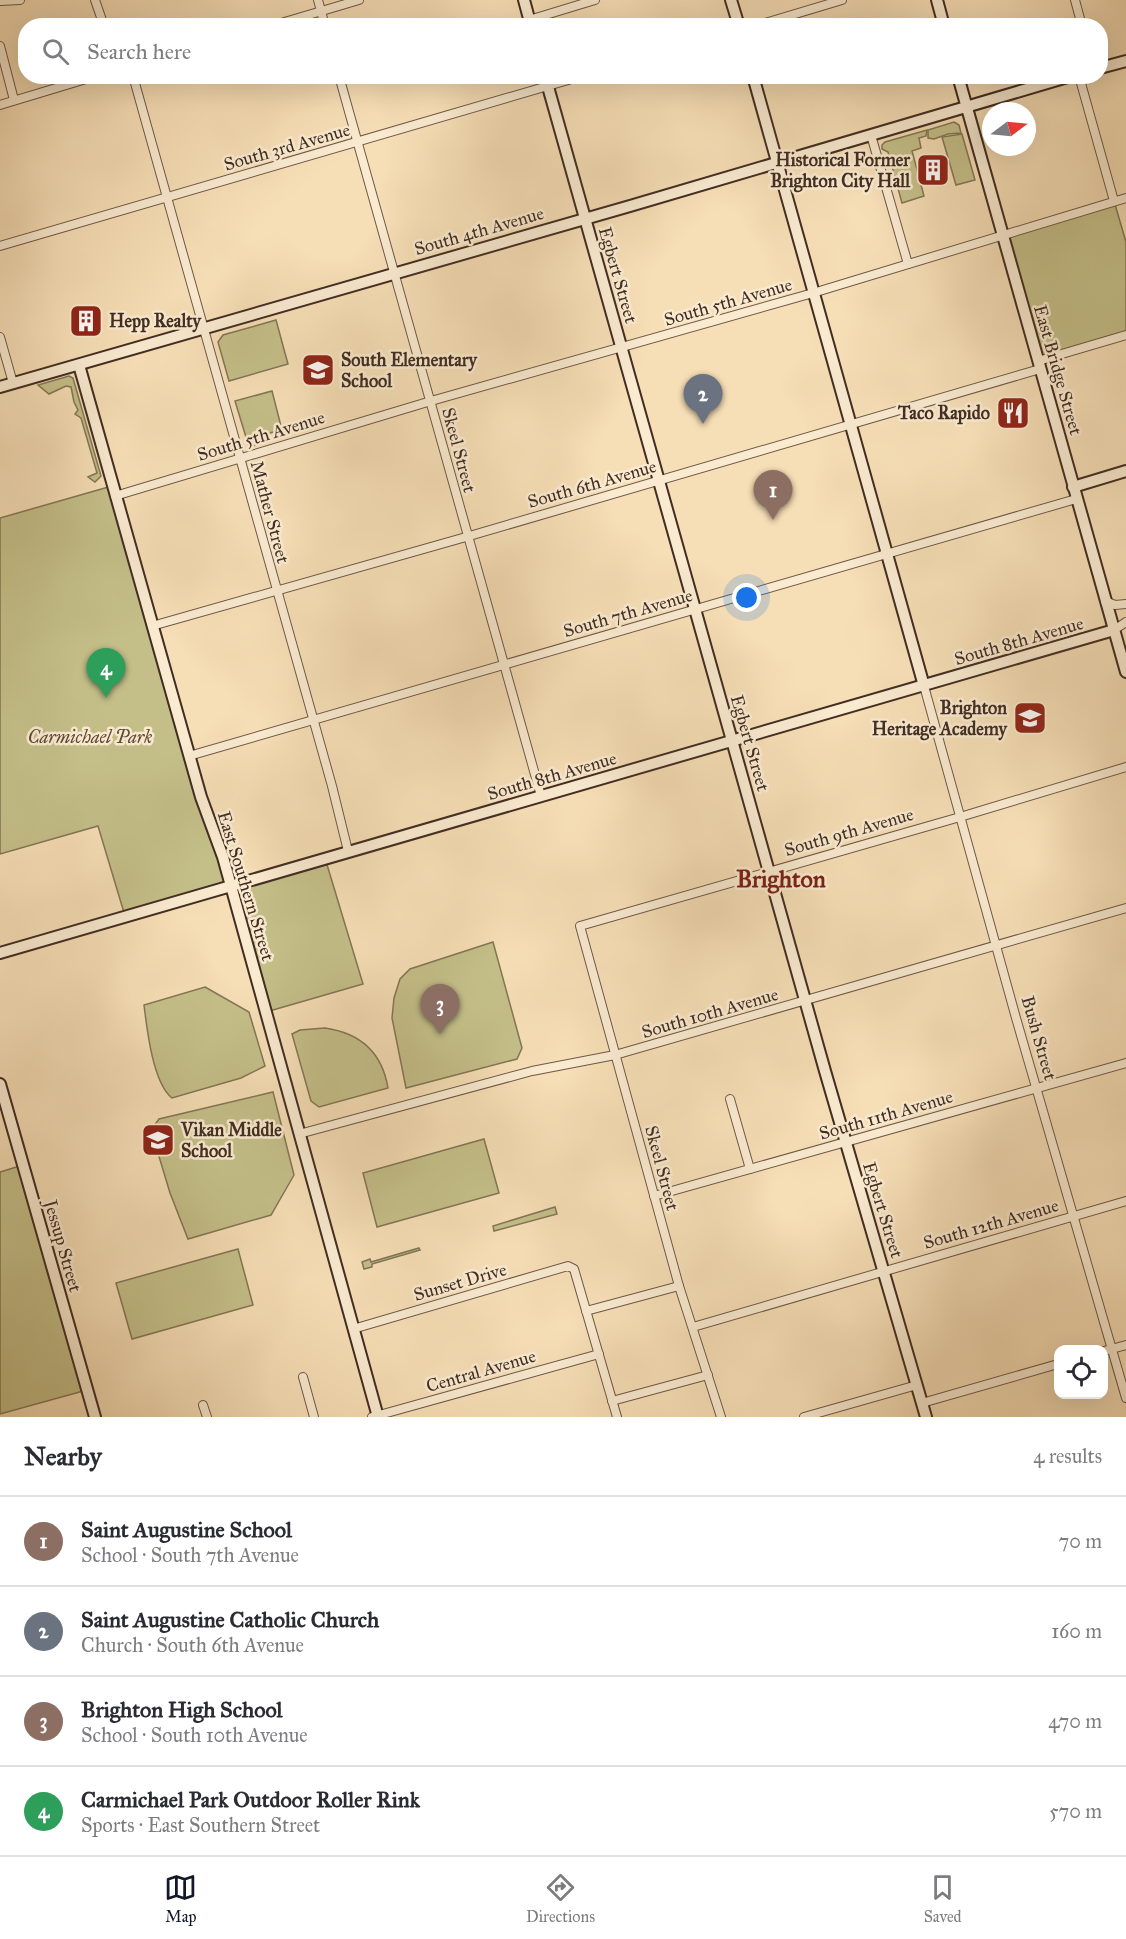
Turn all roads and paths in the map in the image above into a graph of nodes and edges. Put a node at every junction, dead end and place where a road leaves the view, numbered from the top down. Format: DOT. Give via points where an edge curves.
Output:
graph roads {
  1 [pos="20,0"];
  2 [pos="95,0"];
  3 [pos="318,0"];
  4 [pos="359,0"];
  5 [pos="524,0"];
  6 [pos="595,0"];
  7 [pos="731,0"];
  8 [pos="842,0"];
  9 [pos="937,0"];
  10 [pos="1075,0"];
  11 [pos="0,1"];
  12 [pos="321,11"];
  13 [pos="101,18"];
  14 [pos="298,18"];
  15 [pos="323,18"];
  16 [pos="529,18"];
  17 [pos="544,18"];
  18 [pos="736,18"];
  19 [pos="782,18"];
  20 [pos="942,18"];
  21 [pos="1080,18"];
  22 [pos="0,46"];
  23 [pos="1126,61"];
  24 [pos="1108,66"];
  25 [pos="69,84"];
  26 [pos="135,84"];
  27 [pos="341,84"];
  28 [pos="541,84"];
  29 [pos="548,84"];
  30 [pos="755,84"];
  31 [pos="960,84"];
  32 [pos="1044,84"];
  33 [pos="1081,84"];
  34 [pos="14,100"];
  35 [pos="0,105"];
  36 [pos="966,107"];
  37 [pos="871,135"];
  38 [pos="357,143"];
  39 [pos="778,163"];
  40 [pos="166,197"];
  41 [pos="1126,198"];
  42 [pos="1114,201"];
  43 [pos="585,219"];
  44 [pos="1003,235"];
  45 [pos="0,246"];
  46 [pos="908,264"];
  47 [pos="394,273"];
  48 [pos="813,293"];
  49 [pos="203,328"];
  50 [pos="1126,335"];
  51 [pos="0,338"];
  52 [pos="622,347"];
  53 [pos="79,365"];
  54 [pos="1039,365"];
  55 [pos="13,383"];
  56 [pos="0,387"];
  57 [pos="431,401"];
  58 [pos="850,423"];
  59 [pos="240,458"];
  60 [pos="1126,471"];
  61 [pos="658,480"];
  62 [pos="1073,487"];
  63 [pos="115,496"];
  64 [pos="1076,499"];
  65 [pos="466,537"];
  66 [pos="886,554"];
  67 [pos="276,591"];
  68 [pos="1105,601"];
  69 [pos="1126,604"];
  70 [pos="695,609"];
  71 [pos="1126,622"];
  72 [pos="152,626"];
  73 [pos="1114,630"];
  74 [pos="503,665"];
  75 [pos="1126,672"];
  76 [pos="924,686"];
  77 [pos="313,720"];
  78 [pos="732,741"];
  79 [pos="189,756"];
  80 [pos="1126,767"];
  81 [pos="541,796"];
  82 [pos="960,817"];
  83 [pos="348,851"];
  84 [pos="769,870"];
  85 [pos="231,886"];
  86 [pos="1126,908"];
  87 [pos="580,926"];
  88 [pos="996,946"];
  89 [pos="0,952"];
  90 [pos="806,1002"];
  91 [pos="615,1055"];
  92 [pos="1126,1063"];
  93 [pos="0,1084"];
  94 [pos="1036,1089"];
  95 [pos="730,1099"];
  96 [pos="299,1134"];
  97 [pos="846,1142"];
  98 [pos="750,1169"];
  99 [pos="654,1196"];
  100 [pos="1126,1201"];
  101 [pos="1073,1216"];
  102 [pos="884,1270"];
  103 [pos="679,1286"];
  104 [pos="586,1311"];
  105 [pos="693,1327"];
  106 [pos="353,1329"];
  107 [pos="1106,1345"];
  108 [pos="1126,1345"];
  109 [pos="1108,1350"];
  110 [pos="1108,1353"];
  111 [pos="598,1354"];
  112 [pos="1054,1365"];
  113 [pos="708,1375"];
  114 [pos="303,1377"];
  115 [pos="917,1385"];
  116 [pos="1126,1398"];
  117 [pos="612,1401"];
  118 [pos="922,1402"];
  119 [pos="203,1405"];
  120 [pos="376,1416"];
  121 [pos="95,1417"];
  122 [pos="207,1417"];
  123 [pos="314,1417"];
  124 [pos="617,1417"];
  125 [pos="721,1417"];
  126 [pos="804,1417"];
  127 [pos="926,1417"];
  1 -- 11 [label="street"];
  2 -- 13 [label="street"];
  3 -- 12 [label="street"];
  4 -- 12 [label="street"];
  5 -- 16 [label="street"];
  6 -- 17 [label="street"];
  7 -- 18 [label="street"];
  8 -- 19 [label="street"];
  9 -- 20 [label="street"];
  10 -- 21 [label="street"];
  12 -- 14 [label="street"];
  12 -- 15 [label="street"];
  22 -- 34 [label="street"];
  23 -- 24 [label="street"];
  25 -- 34 [label="street"];
  26 -- 40 [label="street, Mather Street"];
  27 -- 38 [label="street, Skeel Street"];
  28 -- 38 [label="street, South 3rd Avenue"];
  29 -- 43 [label="street, Egbert Street"];
  30 -- 39 [label="street"];
  31 -- 36 [label="street, East Bridge Street"];
  32 -- 36 [label="street, South 4th Avenue"];
  33 -- 42 [label="street"];
  34 -- 35 [label="street"];
  36 -- 37 [label="street, South 4th Avenue"];
  36 -- 44 [label="street, East Bridge Street"];
  37 -- 39 [label="street, South 4th Avenue"];
  37 -- 46 [label="street"];
  38 -- 40 [label="street, South 3rd Avenue"];
  38 -- 47 [label="street, Skeel Street"];
  39 -- 43 [label="street, South 4th Avenue"];
  39 -- 48 [label="street"];
  40 -- 45 [label="street, South 3rd Avenue"];
  40 -- 49 [label="street, Mather Street"];
  41 -- 42 [label="street, South 5th Avenue"];
  42 -- 44 [label="street, South 5th Avenue"];
  43 -- 47 [label="street, South 4th Avenue"];
  43 -- 52 [label="street, Egbert Street"];
  44 -- 46 [label="street, South 5th Avenue"];
  44 -- 54 [label="street, East Bridge Street"];
  46 -- 48 [label="street, South 5th Avenue"];
  47 -- 49 [label="street, South 4th Avenue"];
  47 -- 57 [label="street, Skeel Street"];
  48 -- 52 [label="street, South 5th Avenue"];
  48 -- 58 [label="street"];
  49 -- 53 [label="street, South 4th Avenue"];
  49 -- 59 [label="street, Mather Street"];
  50 -- 54 [label="street, South 6th Avenue"];
  51 -- 55 [label="street"];
  52 -- 57 [label="street, South 5th Avenue"];
  52 -- 61 [label="street, Egbert Street"];
  53 -- 55 [label="street, South 4th Avenue"];
  53 -- 63 [label="street, East Southern Street"];
  54 -- 58 [label="street, South 6th Avenue"];
  54 -- 62 [label="street, East Bridge Street"];
  55 -- 56 [label="street, South 4th Avenue"];
  57 -- 59 [label="street, South 5th Avenue"];
  57 -- 65 [label="street, Skeel Street"];
  58 -- 61 [label="street, South 6th Avenue"];
  58 -- 66 [label="street"];
  59 -- 63 [label="street, South 5th Avenue"];
  59 -- 67 [label="street, Mather Street"];
  60 -- 62 [label="street"];
  61 -- 65 [label="street, South 6th Avenue"];
  61 -- 70 [label="street, Egbert Street"];
  62 -- 64 [label="street, East Bridge Street"];
  63 -- 72 [label="street, East Southern Street"];
  64 -- 66 [label="street, South 7th Avenue"];
  64 -- 68 [label="street, East Bridge Street"];
  65 -- 67 [label="street, South 6th Avenue"];
  65 -- 74 [label="street, Skeel Street"];
  66 -- 70 [label="street, South 7th Avenue"];
  66 -- 76 [label="street"];
  67 -- 72 [label="street, South 6th Avenue"];
  67 -- 77 [label="street, Mather Street"];
  68 -- 69 [label="street"];
  68 -- 73 [label="street, East Bridge Street"];
  70 -- 74 [label="street, South 7th Avenue"];
  70 -- 78 [label="street, Egbert Street"];
  71 -- 73 [label="street"];
  72 -- 79 [label="street, East Southern Street"];
  73 -- 75 [label="street, East Bridge Street"];
  73 -- 76 [label="street, South 8th Avenue"];
  74 -- 77 [label="street, South 7th Avenue"];
  74 -- 81 [label="street, Skeel Street"];
  76 -- 78 [label="street, South 8th Avenue"];
  76 -- 82 [label="street, Bush Street"];
  77 -- 79 [label="street, South 7th Avenue"];
  77 -- 83 [label="street, Mather Street"];
  78 -- 81 [label="street, South 8th Avenue"];
  78 -- 84 [label="street, Egbert Street"];
  79 -- 85 [label="street, East Southern Street"];
  80 -- 82 [label="street, South 9th Avenue"];
  81 -- 83 [label="street, South 8th Avenue"];
  82 -- 84 [label="street, South 9th Avenue"];
  82 -- 88 [label="street, Bush Street"];
  83 -- 85 [label="street, South 8th Avenue"];
  84 -- 87 [label="street, South 9th Avenue"];
  84 -- 90 [label="street, Egbert Street"];
  85 -- 89 [label="street, South 8th Avenue"];
  85 -- 96 [label="street, East Southern Street"];
  86 -- 88 [label="street, South 10th Avenue"];
  87 -- 91 [label="street, Skeel Street"];
  88 -- 90 [label="street, South 10th Avenue"];
  88 -- 94 [label="street, Bush Street"];
  90 -- 91 [label="street, South 10th Avenue"];
  90 -- 97 [label="street, Egbert Street"];
  91 -- 96 [label="street, South 10th Avenue" via="534,1071"];
  91 -- 99 [label="street, Skeel Street"];
  92 -- 94 [label="street, South 11th Avenue"];
  93 -- 121 [label="street, Jessup Street"];
  94 -- 97 [label="street, South 11th Avenue"];
  94 -- 101 [label="street, Bush Street"];
  95 -- 98 [label="street"];
  96 -- 106 [label="street, East Southern Street"];
  97 -- 98 [label="street, South 11th Avenue"];
  97 -- 102 [label="street, Egbert Street"];
  98 -- 99 [label="street, South 11th Avenue"];
  99 -- 103 [label="street, Skeel Street"];
  100 -- 101 [label="street, South 12th Avenue"];
  101 -- 102 [label="street, South 12th Avenue"];
  101 -- 107 [label="street, Bush Street"];
  102 -- 105 [label="street, South 12th Avenue"];
  102 -- 115 [label="street, Egbert Street"];
  103 -- 104 [label="street"];
  103 -- 105 [label="street, Skeel Street"];
  104 -- 106 [label="street, Sunset Drive" via="574,1269 568,1266"];
  104 -- 111 [label="street"];
  105 -- 113 [label="street, Skeel Street"];
  106 -- 120 [label="street, East Southern Street"];
  108 -- 109 [label="street"];
  110 -- 116 [label="street, Bush Street"];
  111 -- 117 [label="street"];
  111 -- 120 [label="street, Central Avenue"];
  112 -- 118 [label="street"];
  113 -- 117 [label="street"];
  113 -- 125 [label="street, Skeel Street"];
  114 -- 123 [label="street"];
  115 -- 118 [label="street, Egbert Street"];
  115 -- 126 [label="street"];
  117 -- 124 [label="street"];
  118 -- 127 [label="street, Egbert Street"];
  119 -- 122 [label="street"];
}
